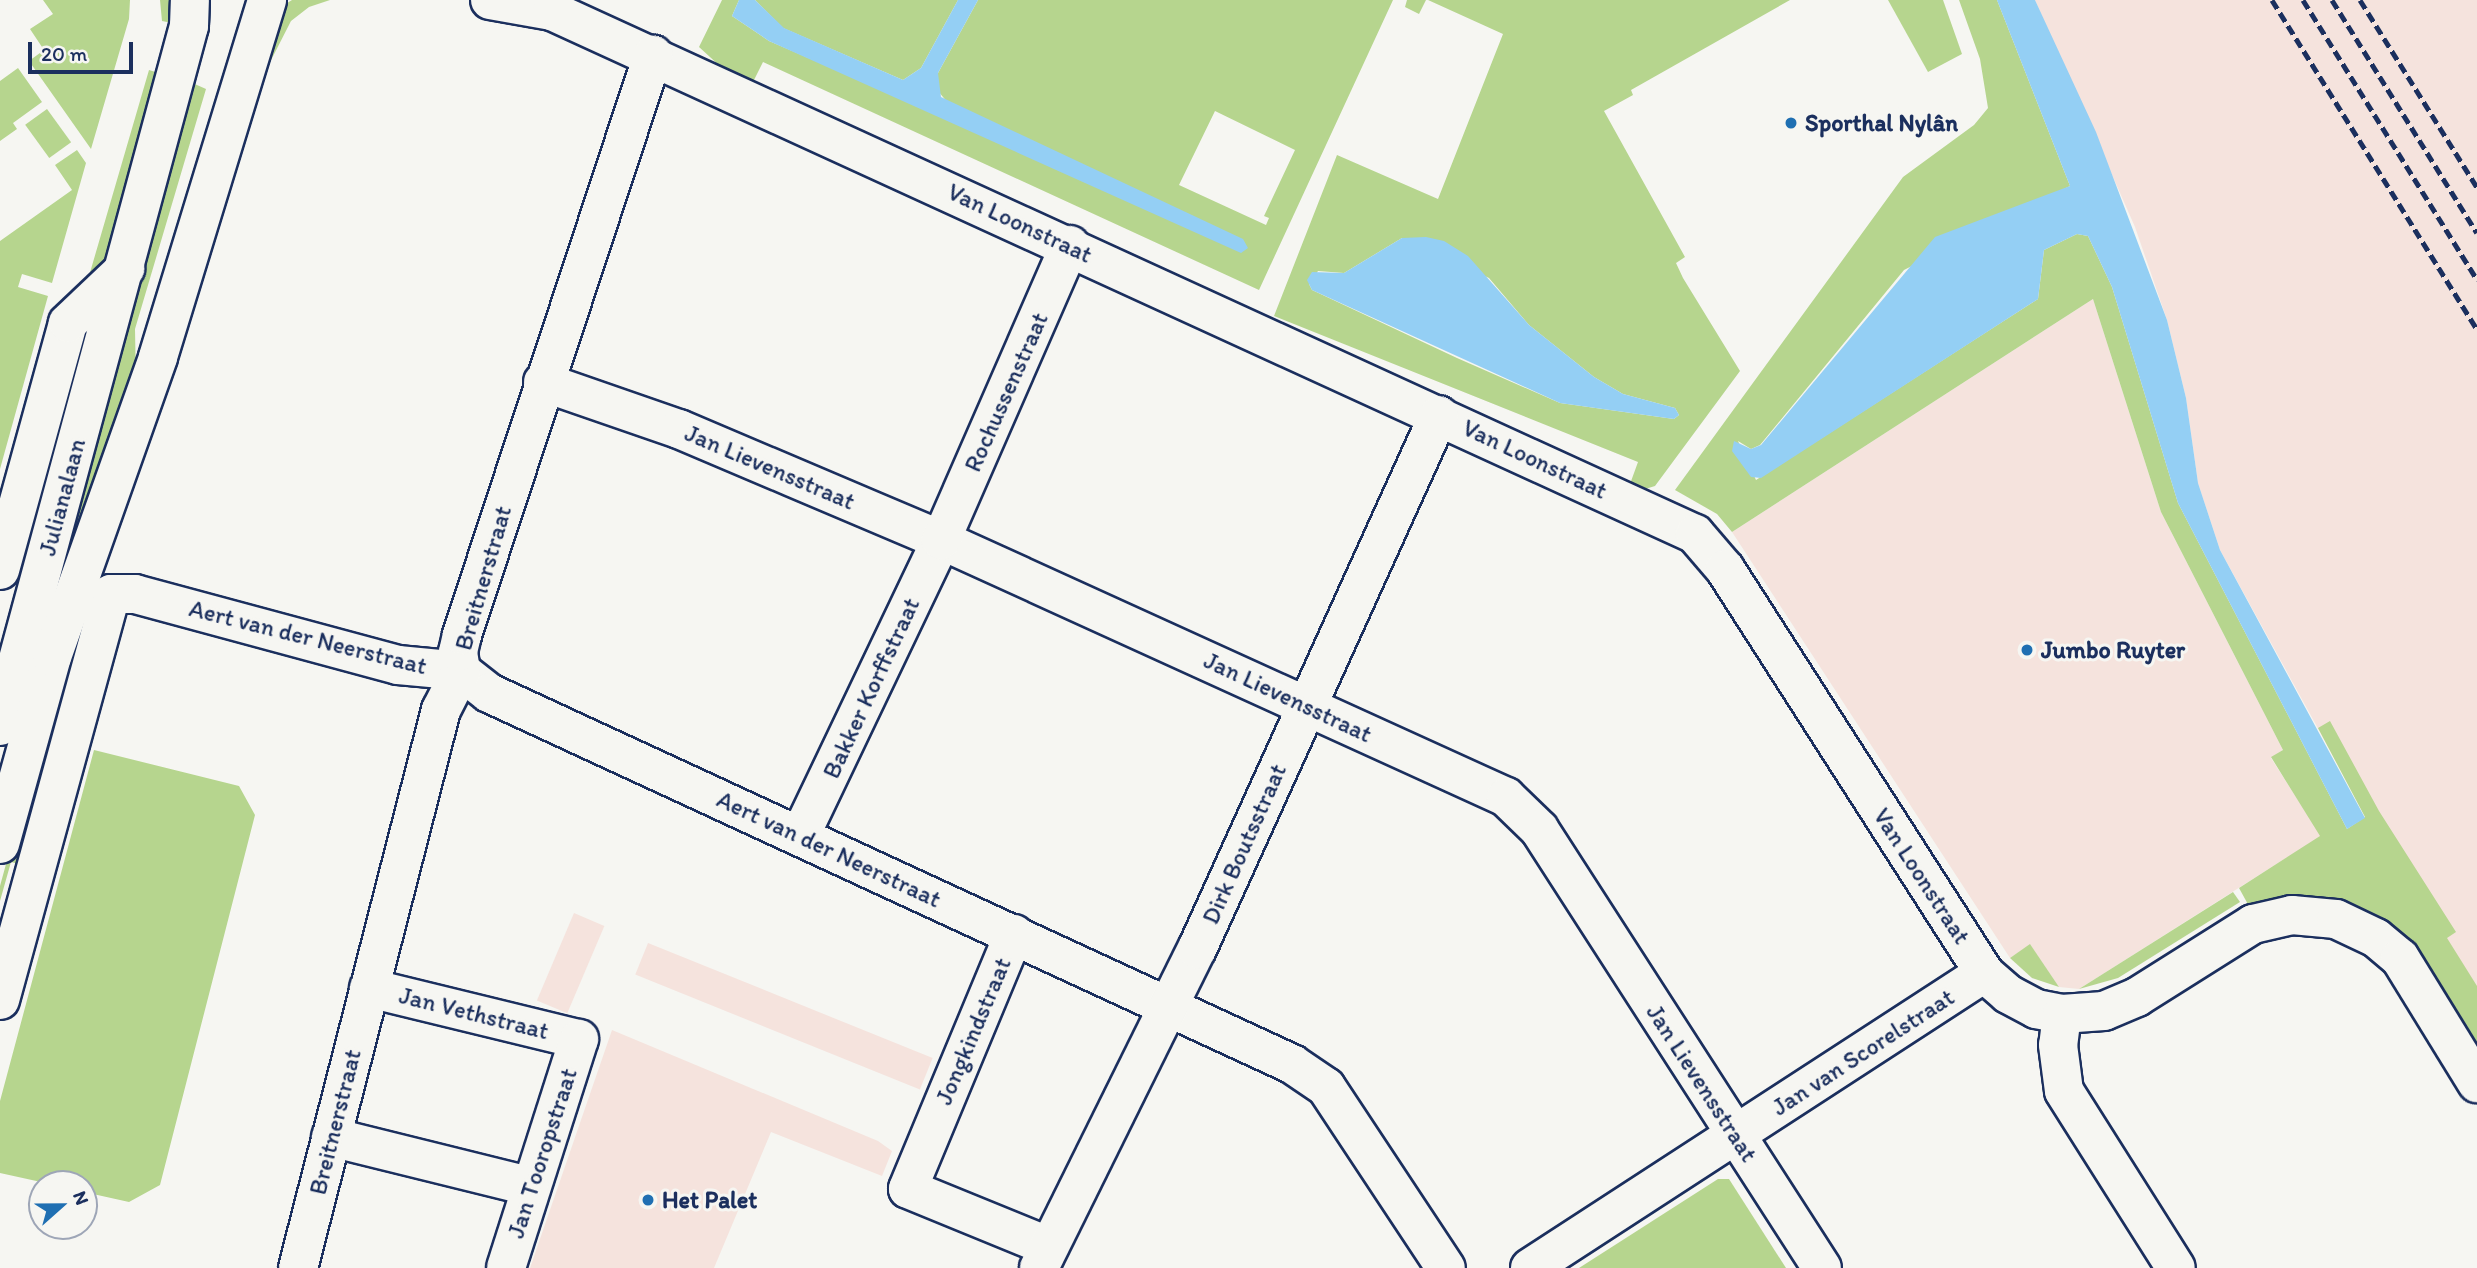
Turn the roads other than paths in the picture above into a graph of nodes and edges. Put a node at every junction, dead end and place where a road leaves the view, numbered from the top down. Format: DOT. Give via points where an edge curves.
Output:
graph roads {
  1 [pos="190,0"];
  2 [pos="243,0"];
  3 [pos="267,0"];
  4 [pos="490,0"];
  5 [pos="544,5"];
  6 [pos="653,55"];
  7 [pos="202,215"];
  8 [pos="1070,245"];
  9 [pos="125,269"];
  10 [pos="543,382"];
  11 [pos="1439,415"];
  12 [pos="942,540"];
  13 [pos="1,566"];
  14 [pos="52,657"];
  15 [pos="461,671"];
  16 [pos="1306,705"];
  17 [pos="0,726"];
  18 [pos="72,735"];
  19 [pos="800,836"];
  20 [pos="0,844"];
  21 [pos="1014,934"];
  22 [pos="1984,973"];
  23 [pos="369,988"];
  24 [pos="0,1000"];
  25 [pos="1167,1005"];
  26 [pos="2062,1014"];
  27 [pos="579,1039"];
  28 [pos="2477,1083"];
  29 [pos="1735,1135"];
  30 [pos="331,1137"];
  31 [pos="529,1186"];
  32 [pos="1044,1257"];
  33 [pos="298,1268"];
  34 [pos="506,1268"];
  35 [pos="1446,1268"];
  36 [pos="1530,1268"];
  37 [pos="1822,1268"];
  38 [pos="2176,1268"];
  1 -- 9 [label="street, Julianalaan" via="190,26"];
  2 -- 7 [label="street, Julianalaan" via="198,155"];
  3 -- 7 [label="street, Julianalaan"];
  4 -- 5 [label="street, Van Loonstraat"];
  5 -- 6 [label="street, Van Loonstraat"];
  6 -- 8 [label="street, Van Loonstraat"];
  6 -- 10 [label="street, Breitnerstraat"];
  7 -- 14 [label="street, Julianalaan" via="158,357"];
  8 -- 11 [label="street, Van Loonstraat"];
  8 -- 12 [label="street, Rochussenstraat"];
  9 -- 13 [label="street, Julianalaan" via="68,323"];
  9 -- 17 [label="street, Julianalaan"];
  10 -- 12 [label="street, Jan Lievensstraat" via="679,429"];
  10 -- 15 [label="street, Breitnerstraat" via="462,635 458,652"];
  11 -- 16 [label="street, Dirk Boutsstraat"];
  11 -- 22 [label="street, Van Loonstraat" via="1674,522 1712,550"];
  12 -- 16 [label="street, Jan Lievensstraat"];
  12 -- 19 [label="street, Bakker Korffstraat"];
  14 -- 18 [label="street"];
  14 -- 20 [label="street, Julianalaan"];
  15 -- 18 [label="street, Aert van der Neerstraat" via="398,665 135,594 111,594"];
  15 -- 19 [label="street, Aert van der Neerstraat" via="489,693"];
  15 -- 23 [label="street, Breitnerstraat" via="441,710"];
  16 -- 25 [label="street, Dirk Boutsstraat" via="1197,949"];
  16 -- 29 [label="street, Jan Lievensstraat" via="1506,797 1524,811"];
  18 -- 24 [label="street"];
  19 -- 21 [label="street, Aert van der Neerstraat"];
  21 -- 25 [label="street, Aert van der Neerstraat"];
  21 -- 32 [label="street, Jongkindstraat" via="908,1189"];
  22 -- 26 [label="street, Van Loonstraat" via="2036,1009"];
  22 -- 29 [label="street, Jan van Scorelstraat"];
  23 -- 27 [label="street, Jan Vethstraat"];
  23 -- 30 [label="street, Breitnerstraat"];
  25 -- 32 [label="street, Dirk Boutsstraat"];
  25 -- 35 [label="street, Aert van der Neerstraat" via="1292,1064 1326,1087"];
  26 -- 28 [label="street, Van Loonstraat" via="2094,1013 2121,1005 2253,924 2274,917 2313,915 2354,926 2400,958"];
  26 -- 38 [label="street" via="2057,1045 2064,1091"];
  27 -- 31 [label="street, Jan Tooropstraat"];
  29 -- 36 [label="street, Jan van Scorelstraat"];
  29 -- 37 [label="street, Jan Lievensstraat"];
  30 -- 31 [label="street"];
  30 -- 33 [label="street, Breitnerstraat"];
  31 -- 34 [label="street, Jan Tooropstraat"];
}
